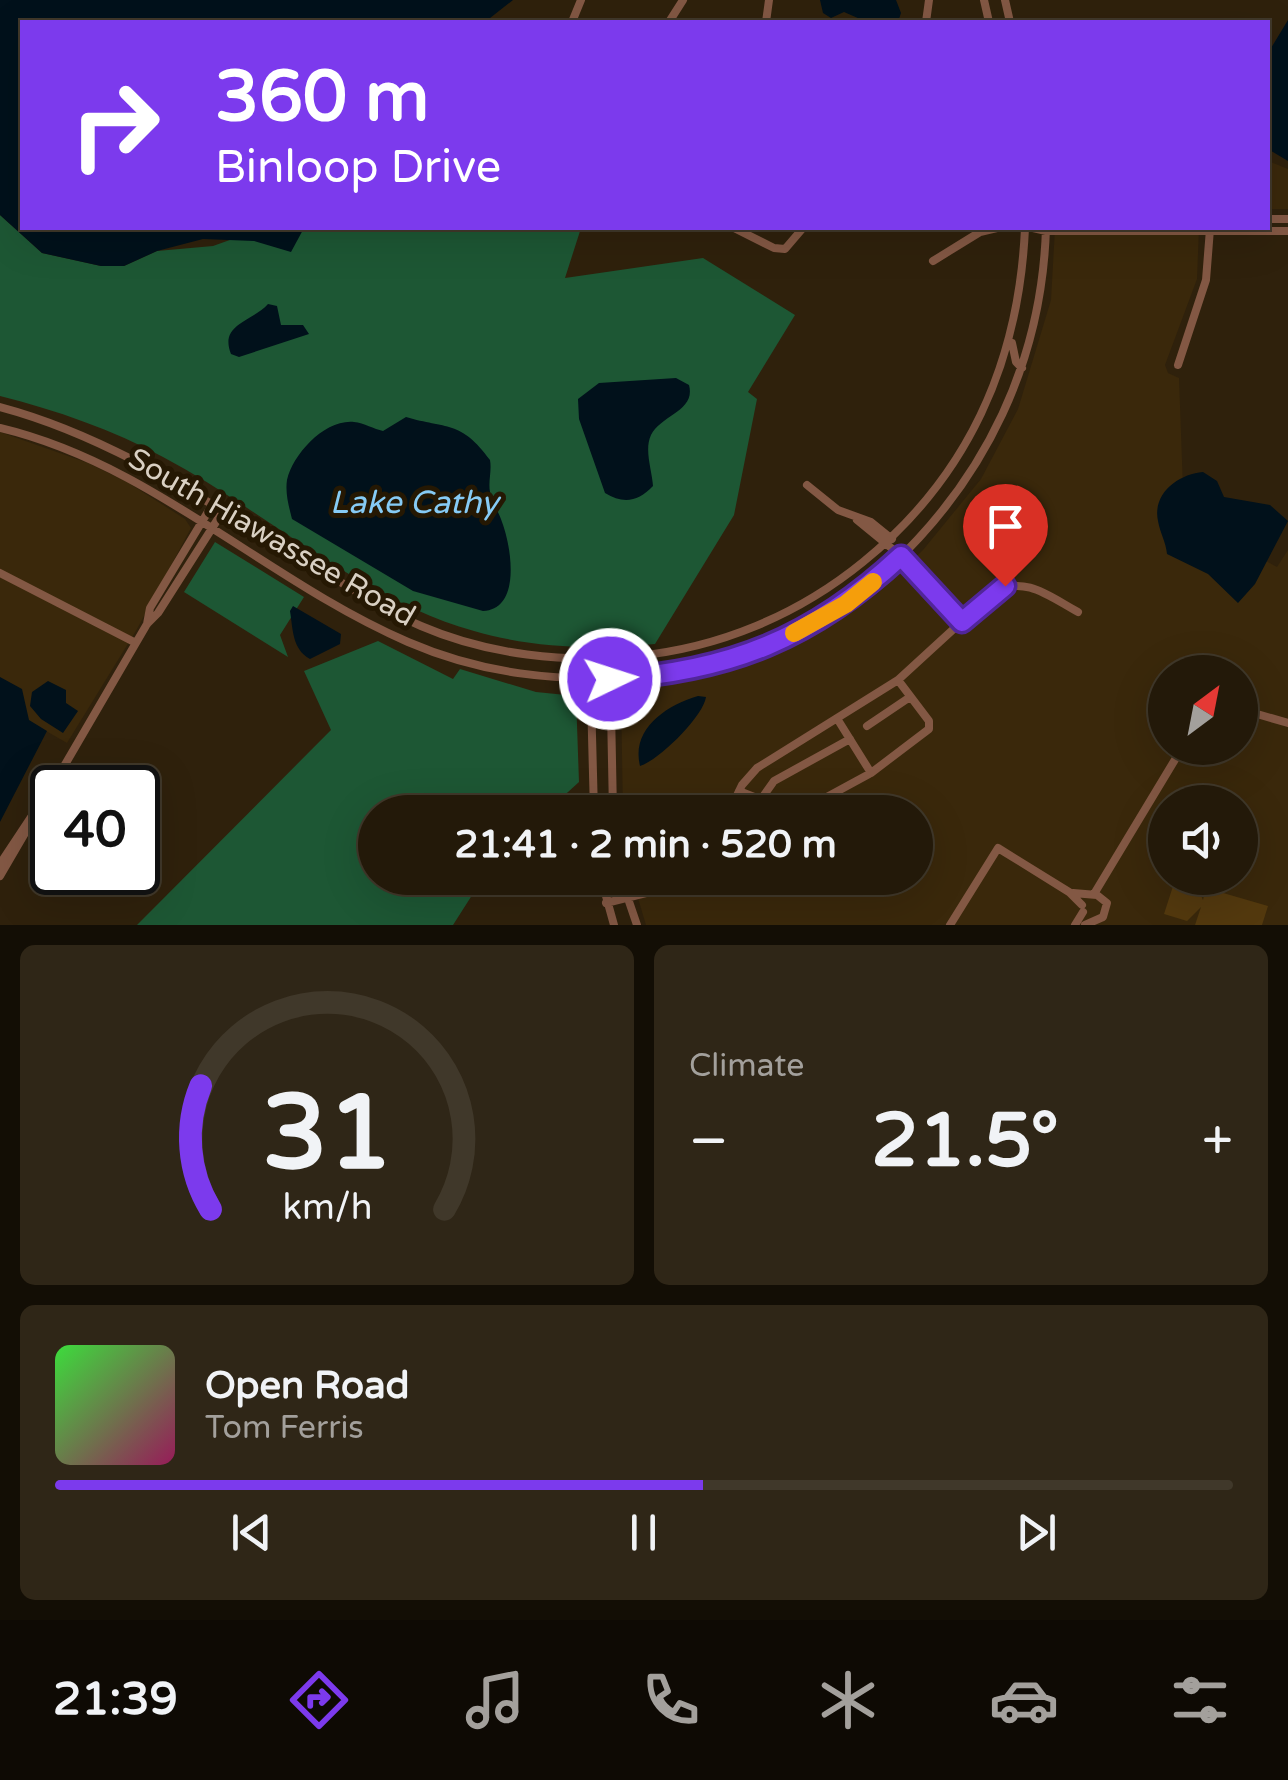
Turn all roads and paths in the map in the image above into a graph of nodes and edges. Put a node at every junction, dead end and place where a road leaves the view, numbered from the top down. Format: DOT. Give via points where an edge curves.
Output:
graph roads {
  1 [pos="738,230"];
  2 [pos="802,230"];
  3 [pos="988,230"];
  4 [pos="1025,230"];
  5 [pos="1046,230"];
  6 [pos="1210,230"];
  7 [pos="1249,230"];
  8 [pos="1288,231"];
  9 [pos="933,261"];
  10 [pos="1011,333"];
  11 [pos="1178,365"];
  12 [pos="1022,368"];
  13 [pos="0,407"];
  14 [pos="0,428"];
  15 [pos="807,485"];
  16 [pos="212,504"];
  17 [pos="223,512"];
  18 [pos="201,521"];
  19 [pos="213,529"];
  20 [pos="889,542"];
  21 [pos="901,556"];
  22 [pos="0,573"];
  23 [pos="168,575"];
  24 [pos="178,582"];
  25 [pos="1078,612"];
  26 [pos="962,622"];
  27 [pos="147,624"];
  28 [pos="458,639"];
  29 [pos="136,642"];
  30 [pos="610,658"];
  31 [pos="454,659"];
  32 [pos="590,659"];
  33 [pos="610,679"];
  34 [pos="589,680"];
  35 [pos="898,680"];
  36 [pos="910,697"];
  37 [pos="1258,714"];
  38 [pos="838,720"];
  39 [pos="1288,723"];
  40 [pos="867,726"];
  41 [pos="850,739"];
  42 [pos="64,765"];
  43 [pos="1172,765"];
  44 [pos="872,773"];
  45 [pos="739,790"];
  46 [pos="593,795"];
  47 [pos="613,795"];
  48 [pos="737,795"];
  49 [pos="751,795"];
  50 [pos="761,795"];
  51 [pos="831,795"];
  52 [pos="30,819"];
  53 [pos="30,824"];
  54 [pos="0,864"];
  55 [pos="1110,866"];
  56 [pos="0,876"];
  57 [pos="605,895"];
  58 [pos="626,895"];
  59 [pos="644,895"];
  60 [pos="627,900"];
  61 [pos="1106,900"];
  62 [pos="606,902"];
  63 [pos="1086,902"];
  64 [pos="1090,922"];
  65 [pos="614,925"];
  66 [pos="637,925"];
  67 [pos="950,925"];
  68 [pos="1076,925"];
  1 -- 2 [label="street" via="785,249"];
  3 -- 9 [label="street"];
  4 -- 10 [label="street, South Hiawassee Road"];
  5 -- 12 [label="street, South Hiawassee Road" via="1039,304"];
  6 -- 11 [label="street" via="1206,280"];
  7 -- 8 [label="street"];
  10 -- 12 [label="street"];
  10 -- 20 [label="street, South Hiawassee Road" via="971,438 932,496"];
  12 -- 21 [label="street, South Hiawassee Road" via="975,466"];
  13 -- 16 [label="street, South Hiawassee Road" via="104,445"];
  14 -- 18 [label="street, South Hiawassee Road" via="94,462"];
  15 -- 20 [label="street" via="838,510 871,522"];
  16 -- 17 [label="street, South Hiawassee Road"];
  16 -- 18 [label="street"];
  17 -- 19 [label="street"];
  17 -- 28 [label="street, South Hiawassee Road" via="390,611"];
  18 -- 19 [label="street, South Hiawassee Road"];
  18 -- 23 [label="street"];
  19 -- 24 [label="street"];
  19 -- 31 [label="street, South Hiawassee Road" via="366,620"];
  20 -- 21 [label="street"];
  20 -- 30 [label="street, South Hiawassee Road" via="822,593 750,629 680,652"];
  21 -- 26 [label="street"];
  21 -- 33 [label="street, South Hiawassee Road" via="846,604 772,644 687,673"];
  22 -- 29 [label="street"];
  23 -- 24 [label="street"];
  23 -- 27 [label="street"];
  24 -- 27 [label="street"];
  25 -- 26 [label="street" via="1018,584 994,592"];
  26 -- 35 [label="street"];
  27 -- 29 [label="street"];
  28 -- 31 [label="street"];
  28 -- 32 [label="street, South Hiawassee Road"];
  29 -- 42 [label="street"];
  30 -- 32 [label="street, South Hiawassee Road"];
  30 -- 33 [label="street"];
  31 -- 34 [label="street, South Hiawassee Road" via="498,671"];
  32 -- 34 [label="street"];
  33 -- 34 [label="street, South Hiawassee Road"];
  33 -- 47 [label="street"];
  34 -- 46 [label="street"];
  35 -- 36 [label="street"];
  35 -- 38 [label="street"];
  36 -- 40 [label="street"];
  36 -- 44 [label="street" via="930,730"];
  37 -- 39 [label="street"];
  38 -- 41 [label="street"];
  38 -- 45 [label="street" via="757,768"];
  41 -- 44 [label="street"];
  41 -- 50 [label="street" via="784,773"];
  43 -- 55 [label="street"];
  44 -- 51 [label="street"];
  45 -- 48 [label="street"];
  45 -- 49 [label="street"];
  52 -- 54 [label="street"];
  53 -- 56 [label="street"];
  55 -- 61 [label="street"];
  55 -- 63 [label="street"];
  57 -- 62 [label="street"];
  58 -- 60 [label="street"];
  59 -- 60 [label="street"];
  60 -- 62 [label="street"];
  60 -- 66 [label="street"];
  61 -- 63 [label="street"];
  61 -- 64 [label="street" via="1106,913"];
  62 -- 65 [label="street"];
  63 -- 64 [label="street"];
  63 -- 67 [label="street" via="998,848"];
  63 -- 68 [label="street"];
}
